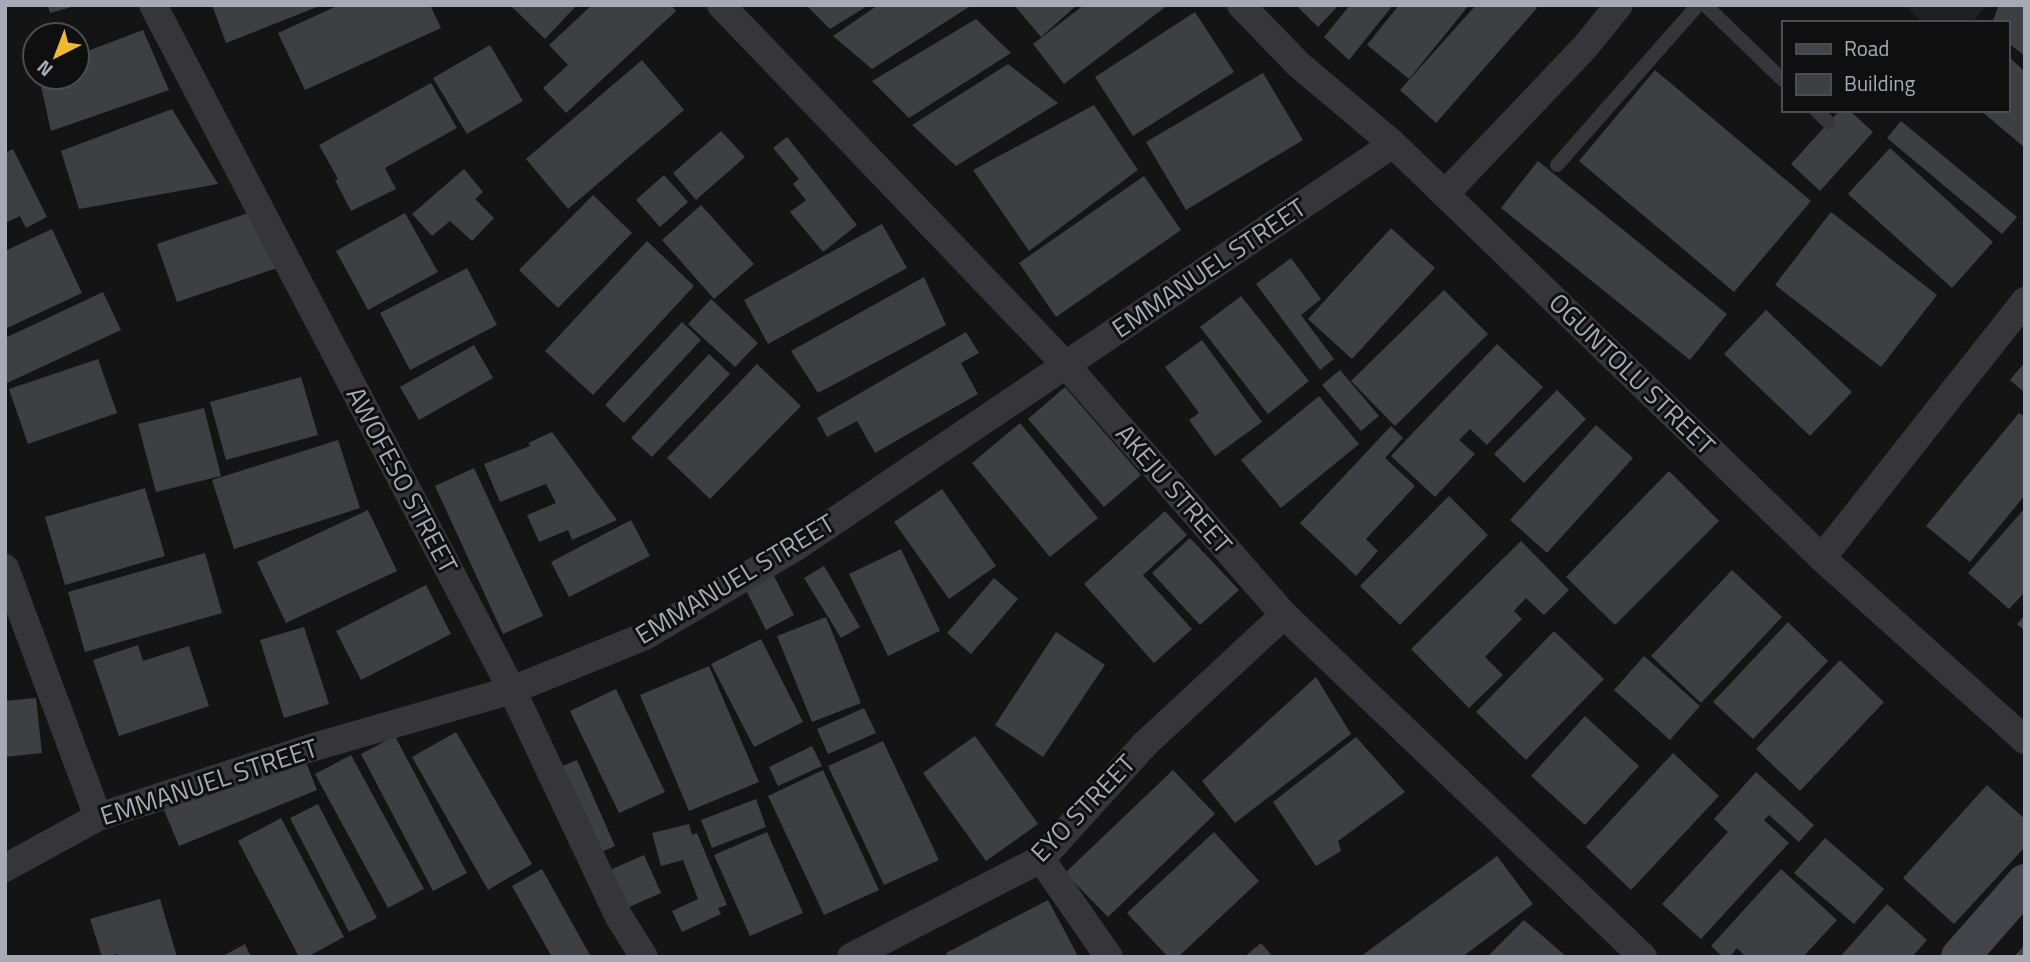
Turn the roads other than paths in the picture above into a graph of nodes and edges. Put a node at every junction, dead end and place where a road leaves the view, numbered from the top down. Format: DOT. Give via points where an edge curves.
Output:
graph roads {
  1 [pos="153,5"];
  2 [pos="721,5"];
  3 [pos="1241,5"];
  4 [pos="1619,5"];
  5 [pos="1698,5"];
  6 [pos="1705,5"];
  7 [pos="1782,79"];
  8 [pos="1818,112"];
  9 [pos="1828,122"];
  10 [pos="1393,144"];
  11 [pos="1557,165"];
  12 [pos="1445,194"];
  13 [pos="2025,301"];
  14 [pos="1065,364"];
  15 [pos="1822,558"];
  16 [pos="5,568"];
  17 [pos="1284,615"];
  18 [pos="512,690"];
  19 [pos="2025,740"];
  20 [pos="98,817"];
  21 [pos="1041,859"];
  22 [pos="5,868"];
  23 [pos="2025,883"];
  24 [pos="644,957"];
  25 [pos="850,957"];
  26 [pos="1109,957"];
  27 [pos="1643,957"];
  28 [pos="1960,957"];
  1 -- 18 [label="street, AWOFESO STREET"];
  2 -- 14 [label="street, AKEJU STREET"];
  3 -- 10 [label="street, OGUNTOLU STREET" via="1298,64"];
  4 -- 12 [label="street"];
  5 -- 11 [label="lane"];
  6 -- 7 [label="lane"];
  8 -- 9 [label="lane"];
  10 -- 12 [label="street, OGUNTOLU STREET"];
  10 -- 14 [label="street, EMMANUEL STREET"];
  12 -- 15 [label="street, OGUNTOLU STREET"];
  13 -- 15 [label="street"];
  14 -- 17 [label="street, AKEJU STREET"];
  14 -- 18 [label="street, EMMANUEL STREET" via="796,547 645,636"];
  15 -- 19 [label="street, OGUNTOLU STREET"];
  16 -- 20 [label="street"];
  17 -- 21 [label="street, EYO STREET" via="1146,743"];
  17 -- 27 [label="street, AKEJU STREET"];
  18 -- 20 [label="street, EMMANUEL STREET" via="307,749"];
  18 -- 24 [label="street, AWOFESO STREET" via="619,917"];
  20 -- 22 [label="street, EMMANUEL STREET"];
  21 -- 25 [label="street, EYO STREET"];
  21 -- 26 [label="street"];
  23 -- 28 [label="street"];
}
